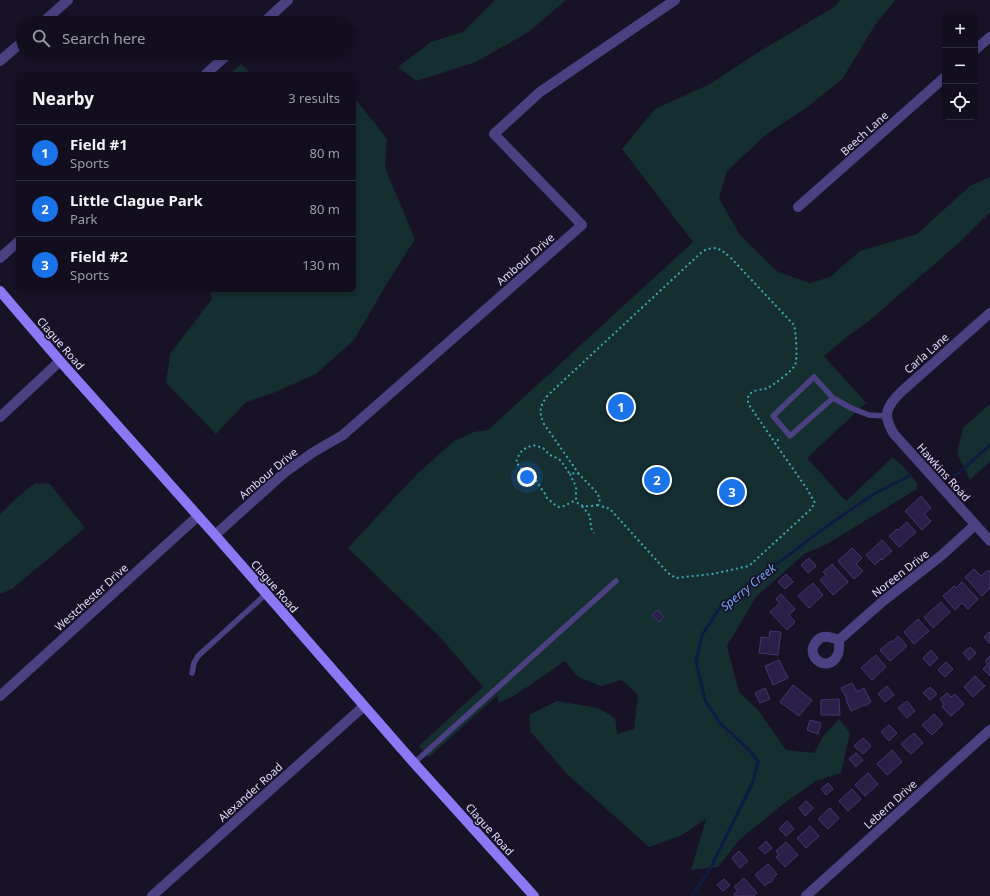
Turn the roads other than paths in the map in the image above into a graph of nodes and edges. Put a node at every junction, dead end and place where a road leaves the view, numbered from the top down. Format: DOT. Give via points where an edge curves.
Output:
graph roads {
  1 [pos="68,0"];
  2 [pos="288,0"];
  3 [pos="675,0"];
  4 [pos="50,16"];
  5 [pos="271,16"];
  6 [pos="990,37"];
  7 [pos="16,47"];
  8 [pos="977,48"];
  9 [pos="221,60"];
  10 [pos="0,62"];
  11 [pos="208,72"];
  12 [pos="942,80"];
  13 [pos="798,207"];
  14 [pos="16,244"];
  15 [pos="0,258"];
  16 [pos="0,291"];
  17 [pos="990,313"];
  18 [pos="60,361"];
  19 [pos="833,398"];
  20 [pos="886,416"];
  21 [pos="0,417"];
  22 [pos="198,516"];
  23 [pos="975,525"];
  24 [pos="215,535"];
  25 [pos="990,541"];
  26 [pos="616,581"];
  27 [pos="266,594"];
  28 [pos="839,640"];
  29 [pos="192,673"];
  30 [pos="0,696"];
  31 [pos="364,706"];
  32 [pos="990,730"];
  33 [pos="414,762"];
  34 [pos="152,896"];
  35 [pos="534,896"];
  36 [pos="806,896"];
  1 -- 4 [label="street"];
  2 -- 5 [label="street"];
  3 -- 24 [label="street, Ambour Drive" via="540,92 494,134 582,225 344,435 312,453 284,474"];
  6 -- 8 [label="street"];
  7 -- 10 [label="street"];
  9 -- 11 [label="street"];
  12 -- 13 [label="street, Beech Lane"];
  14 -- 15 [label="street"];
  16 -- 18 [label="main road, Clague Road"];
  17 -- 20 [label="street, Carla Lane" via="892,400"];
  18 -- 21 [label="street"];
  18 -- 22 [label="main road, Clague Road"];
  19 -- 19 [label="lane" via="790,436 773,416 814,377"];
  19 -- 20 [label="lane" via="869,415"];
  20 -- 23 [label="street, Hawkins Road" via="894,434"];
  22 -- 24 [label="main road, Clague Road"];
  22 -- 30 [label="street, Westchester Drive"];
  23 -- 25 [label="street, Hawkins Road"];
  23 -- 28 [label="street, Noreen Drive"];
  24 -- 27 [label="main road, Clague Road"];
  26 -- 33 [label="lane"];
  27 -- 29 [label="lane" via="198,656"];
  27 -- 31 [label="main road, Clague Road"];
  31 -- 33 [label="main road, Clague Road"];
  31 -- 34 [label="street, Alexander Road"];
  32 -- 36 [label="street, Lebern Drive"];
  33 -- 35 [label="main road, Clague Road"];
}
